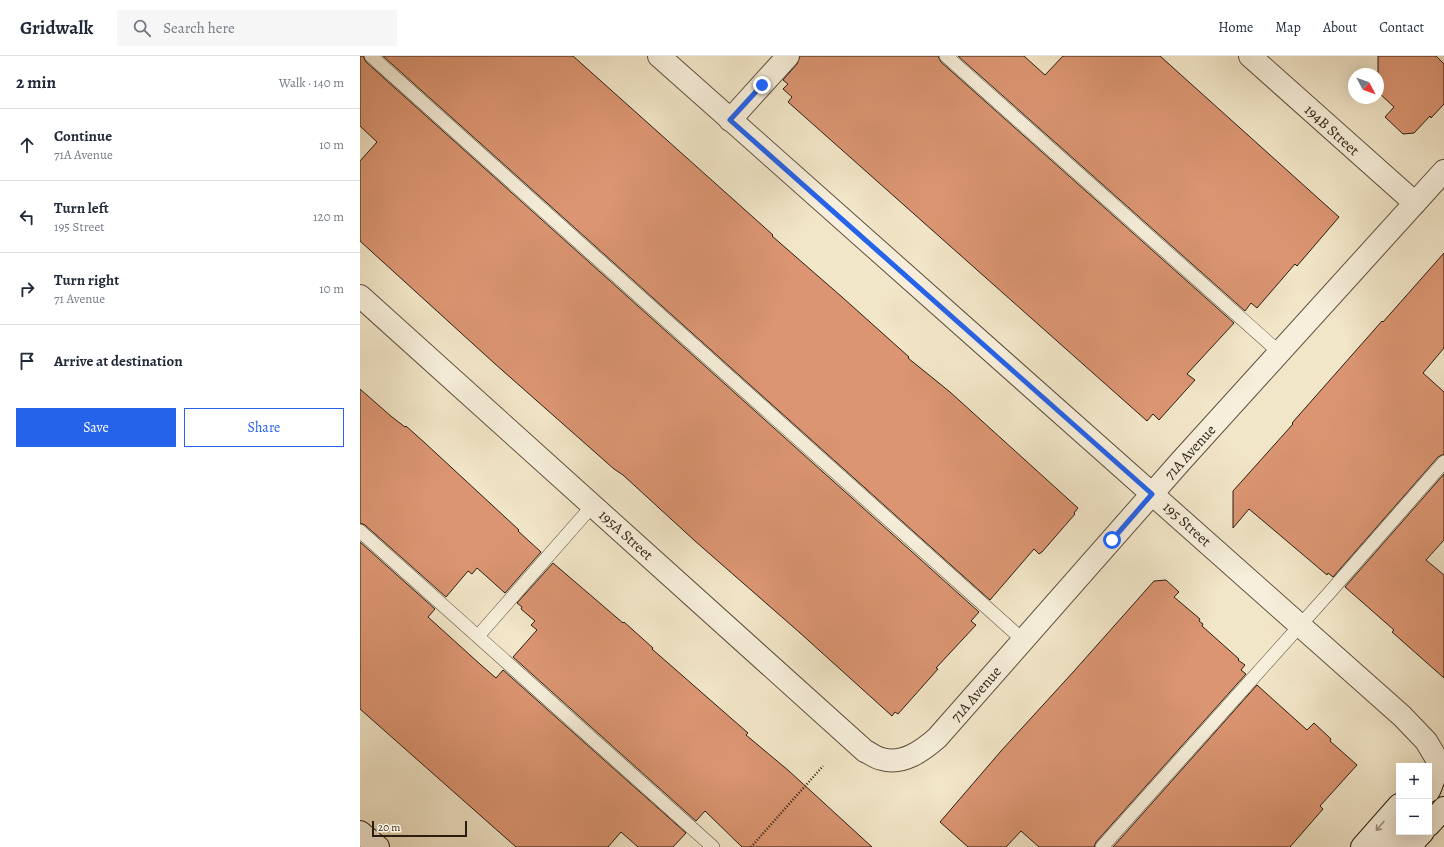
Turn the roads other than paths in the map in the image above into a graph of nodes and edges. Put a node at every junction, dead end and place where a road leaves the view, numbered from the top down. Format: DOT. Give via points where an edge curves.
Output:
graph roads {
  1 [pos="372,56"];
  2 [pos="659,56"];
  3 [pos="788,56"];
  4 [pos="946,56"];
  5 [pos="1250,56"];
  6 [pos="730,120"];
  7 [pos="1444,171"];
  8 [pos="1415,203"];
  9 [pos="360,296"];
  10 [pos="1280,352"];
  11 [pos="1444,462"];
  12 [pos="1152,494"];
  13 [pos="593,505"];
  14 [pos="360,531"];
  15 [pos="1300,625"];
  16 [pos="478,636"];
  17 [pos="1023,640"];
  18 [pos="900,760"];
  19 [pos="1437,762"];
  20 [pos="1432,784"];
  21 [pos="1396,808"];
  22 [pos="1444,808"];
  23 [pos="1432,822"];
  24 [pos="360,832"];
  25 [pos="1396,835"];
  26 [pos="1419,835"];
  27 [pos="378,847"];
  28 [pos="713,847"];
  29 [pos="1102,847"];
  30 [pos="1362,847"];
  31 [pos="1386,847"];
  32 [pos="1409,847"];
  1 -- 17 [label="lane"];
  2 -- 6 [label="street, 195 Street"];
  3 -- 6 [label="street"];
  4 -- 10 [label="lane"];
  5 -- 8 [label="street, 194B Street"];
  6 -- 12 [label="street, 195 Street"];
  7 -- 8 [label="street, 71A Avenue"];
  8 -- 10 [label="street, 71A Avenue"];
  9 -- 13 [label="street, 195A Street"];
  10 -- 12 [label="street, 71A Avenue"];
  11 -- 15 [label="lane"];
  12 -- 15 [label="street, 195 Street"];
  12 -- 17 [label="street, 71A Avenue"];
  13 -- 16 [label="lane"];
  13 -- 18 [label="street, 195A Street" via="865,751 882,759"];
  14 -- 16 [label="lane"];
  15 -- 19 [label="street, 195 Street" via="1410,724 1426,741"];
  15 -- 29 [label="lane"];
  16 -- 28 [label="lane"];
  17 -- 18 [label="street, 71A Avenue" via="937,738 924,750"];
  19 -- 20 [label="street" via="1437,771"];
  21 -- 30 [label="street, one-way"];
  22 -- 23 [label="street"];
  24 -- 27 [label="street"];
  25 -- 31 [label="street"];
  26 -- 32 [label="street"];
}
